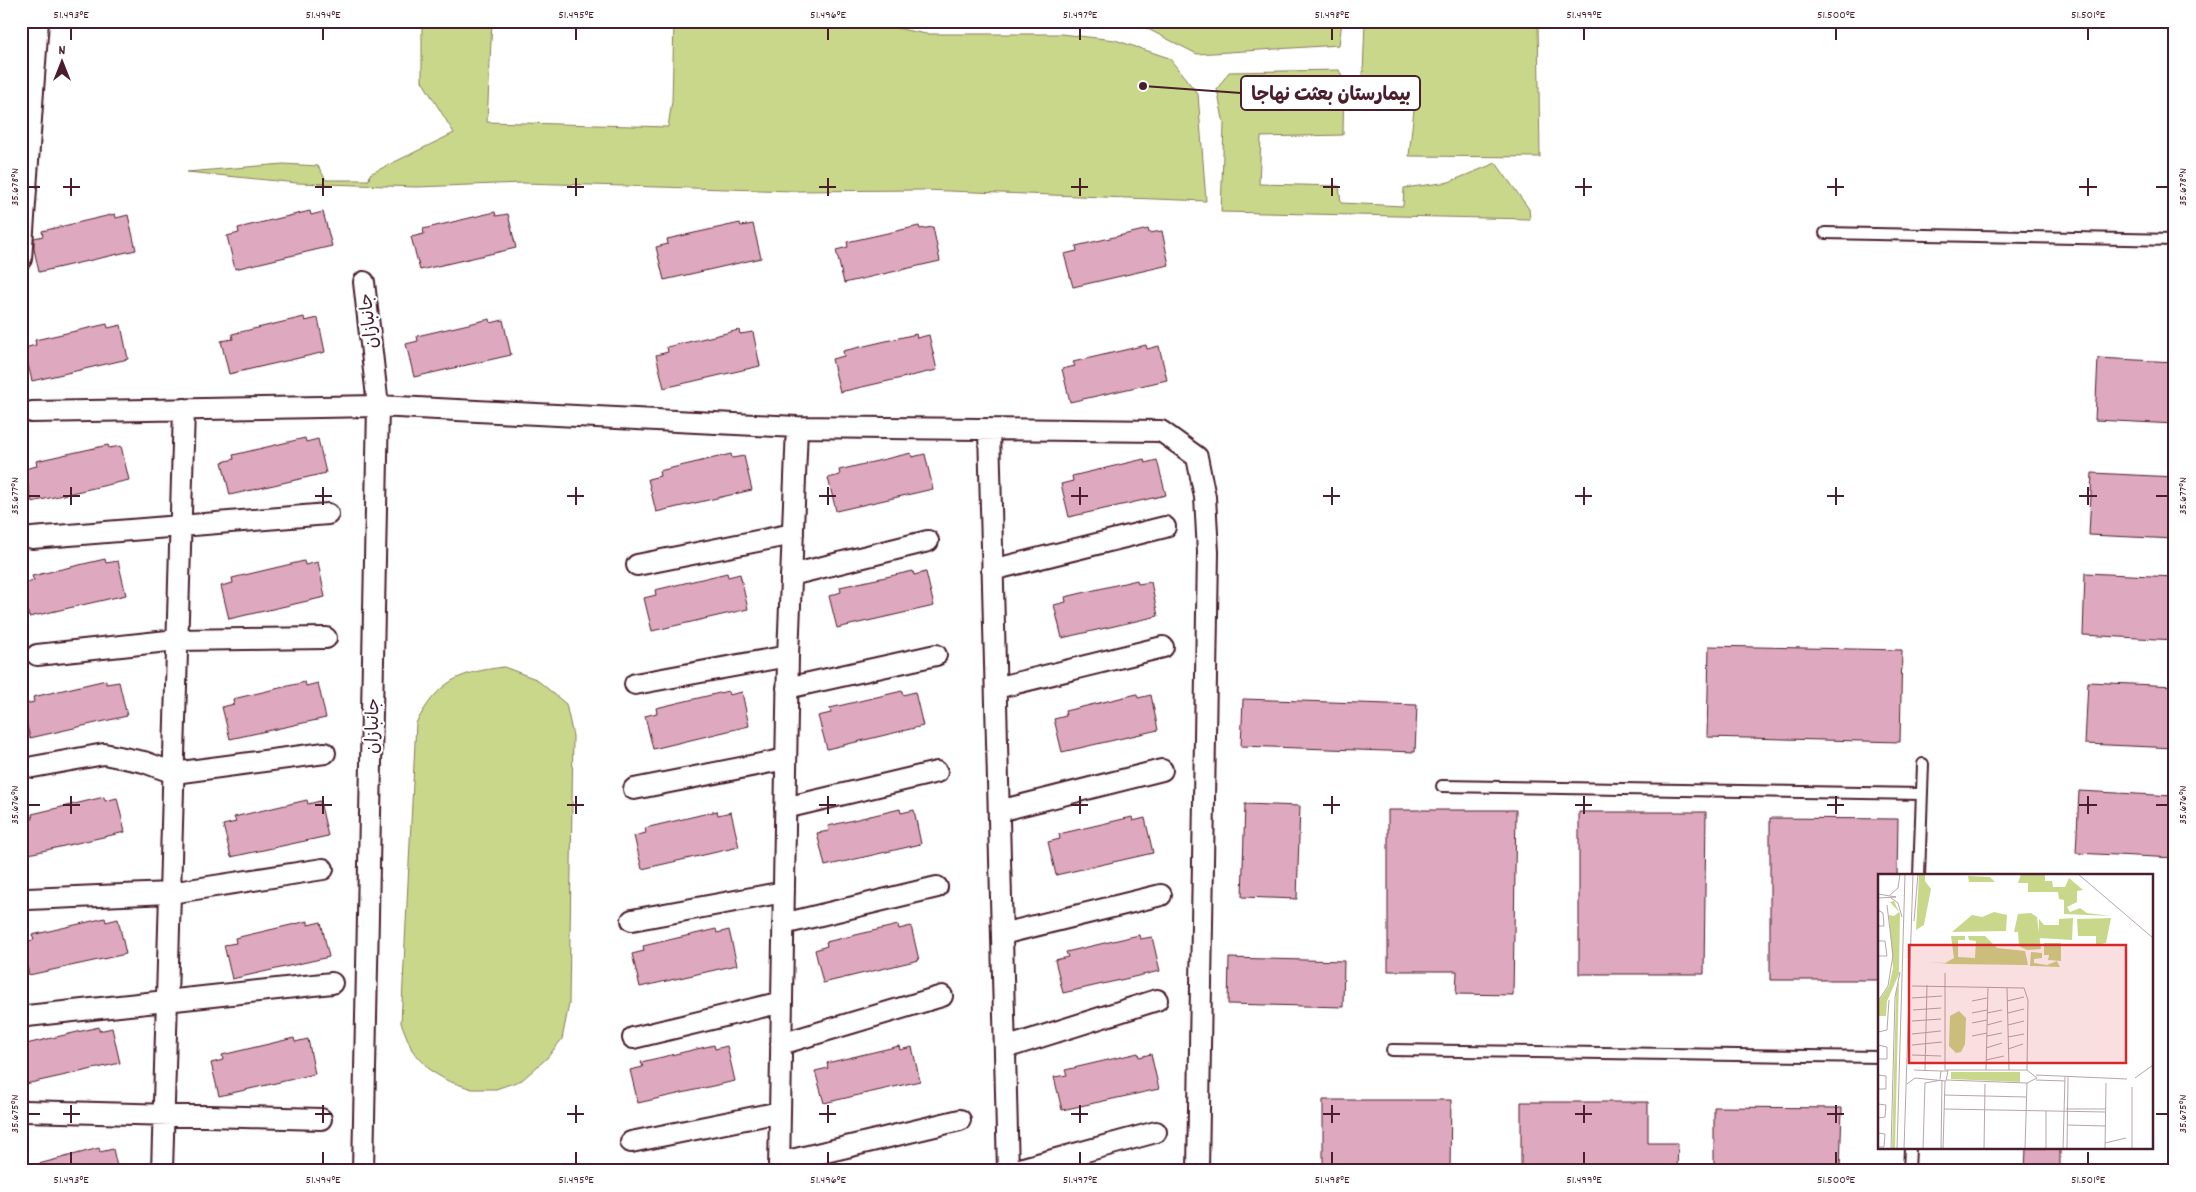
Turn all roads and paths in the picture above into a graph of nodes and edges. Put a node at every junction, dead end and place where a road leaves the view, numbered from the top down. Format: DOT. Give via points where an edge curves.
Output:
graph roads {
  1 [pos="38,21"];
  2 [pos="1825,234"];
  3 [pos="2175,240"];
  4 [pos="21,259"];
  5 [pos="364,282"];
  6 [pos="378,406"];
  7 [pos="184,409"];
  8 [pos="32,412"];
  9 [pos="797,427"];
  10 [pos="989,430"];
  11 [pos="328,514"];
  12 [pos="181,526"];
  13 [pos="1165,527"];
  14 [pos="792,534"];
  15 [pos="32,538"];
  16 [pos="928,541"];
  17 [pos="637,565"];
  18 [pos="992,570"];
  19 [pos="791,575"];
  20 [pos="326,638"];
  21 [pos="177,640"];
  22 [pos="1163,647"];
  23 [pos="37,654"];
  24 [pos="936,655"];
  25 [pos="788,656"];
  26 [pos="635,684"];
  27 [pos="787,688"];
  28 [pos="996,688"];
  29 [pos="326,753"];
  30 [pos="786,759"];
  31 [pos="1923,764"];
  32 [pos="33,767"];
  33 [pos="1162,770"];
  34 [pos="937,772"];
  35 [pos="174,773"];
  36 [pos="1442,786"];
  37 [pos="634,790"];
  38 [pos="1922,794"];
  39 [pos="785,808"];
  40 [pos="999,811"];
  41 [pos="323,869"];
  42 [pos="1919,874"];
  43 [pos="937,887"];
  44 [pos="784,892"];
  45 [pos="170,893"];
  46 [pos="1161,896"];
  47 [pos="28,898"];
  48 [pos="632,920"];
  49 [pos="784,924"];
  50 [pos="1002,934"];
  51 [pos="332,984"];
  52 [pos="942,996"];
  53 [pos="1157,1000"];
  54 [pos="167,1001"];
  55 [pos="782,1002"];
  56 [pos="27,1016"];
  57 [pos="634,1038"];
  58 [pos="781,1044"];
  59 [pos="1005,1048"];
  60 [pos="1392,1050"];
  61 [pos="1878,1057"];
  62 [pos="25,1111"];
  63 [pos="780,1112"];
  64 [pos="164,1115"];
  65 [pos="321,1119"];
  66 [pos="960,1120"];
  67 [pos="1156,1132"];
  68 [pos="631,1142"];
  69 [pos="1910,1150"];
  70 [pos="779,1167"];
  71 [pos="162,1171"];
  72 [pos="363,1171"];
  73 [pos="1010,1171"];
  74 [pos="1198,1171"];
  75 [pos="1909,1171"];
  1 -- 4 [label="street"];
  2 -- 3 [label="lane"];
  5 -- 6 [label="street, جانبازان"];
  6 -- 7 [label="street"];
  6 -- 9 [label="street"];
  6 -- 72 [label="street, جانبازان"];
  7 -- 8 [label="street"];
  7 -- 12 [label="street"];
  9 -- 10 [label="street"];
  9 -- 14 [label="street"];
  10 -- 18 [label="street"];
  10 -- 74 [label="street" via="1161,430 1196,457 1205,497 1208,552"];
  11 -- 12 [label="street"];
  12 -- 15 [label="street"];
  12 -- 21 [label="street"];
  13 -- 18 [label="street"];
  14 -- 17 [label="street"];
  14 -- 19 [label="street"];
  16 -- 19 [label="street"];
  18 -- 28 [label="street"];
  19 -- 25 [label="street"];
  20 -- 21 [label="street"];
  21 -- 23 [label="street"];
  21 -- 35 [label="street"];
  22 -- 28 [label="street"];
  24 -- 27 [label="street"];
  25 -- 26 [label="street"];
  25 -- 27 [label="street"];
  27 -- 30 [label="street"];
  28 -- 40 [label="street"];
  29 -- 35 [label="street"];
  30 -- 37 [label="street"];
  30 -- 39 [label="street"];
  31 -- 38 [label="lane"];
  32 -- 35 [label="street" via="104,754 144,762"];
  33 -- 40 [label="street"];
  34 -- 39 [label="street"];
  35 -- 45 [label="street"];
  36 -- 38 [label="lane"];
  38 -- 42 [label="lane"];
  39 -- 44 [label="street"];
  40 -- 50 [label="street"];
  41 -- 45 [label="street"];
  43 -- 49 [label="street"];
  44 -- 48 [label="street"];
  44 -- 49 [label="street"];
  45 -- 47 [label="street"];
  45 -- 54 [label="street"];
  46 -- 50 [label="street"];
  49 -- 55 [label="street"];
  50 -- 59 [label="street"];
  51 -- 54 [label="street"];
  52 -- 58 [label="street"];
  53 -- 59 [label="street"];
  54 -- 56 [label="street"];
  54 -- 64 [label="street"];
  55 -- 57 [label="street"];
  55 -- 58 [label="street"];
  58 -- 63 [label="street"];
  59 -- 73 [label="street"];
  60 -- 61 [label="lane"];
  62 -- 64 [label="street"];
  63 -- 68 [label="street"];
  63 -- 70 [label="street"];
  64 -- 65 [label="street"];
  64 -- 71 [label="street"];
  66 -- 70 [label="street"];
  67 -- 73 [label="street"];
  69 -- 75 [label="lane"];
}
